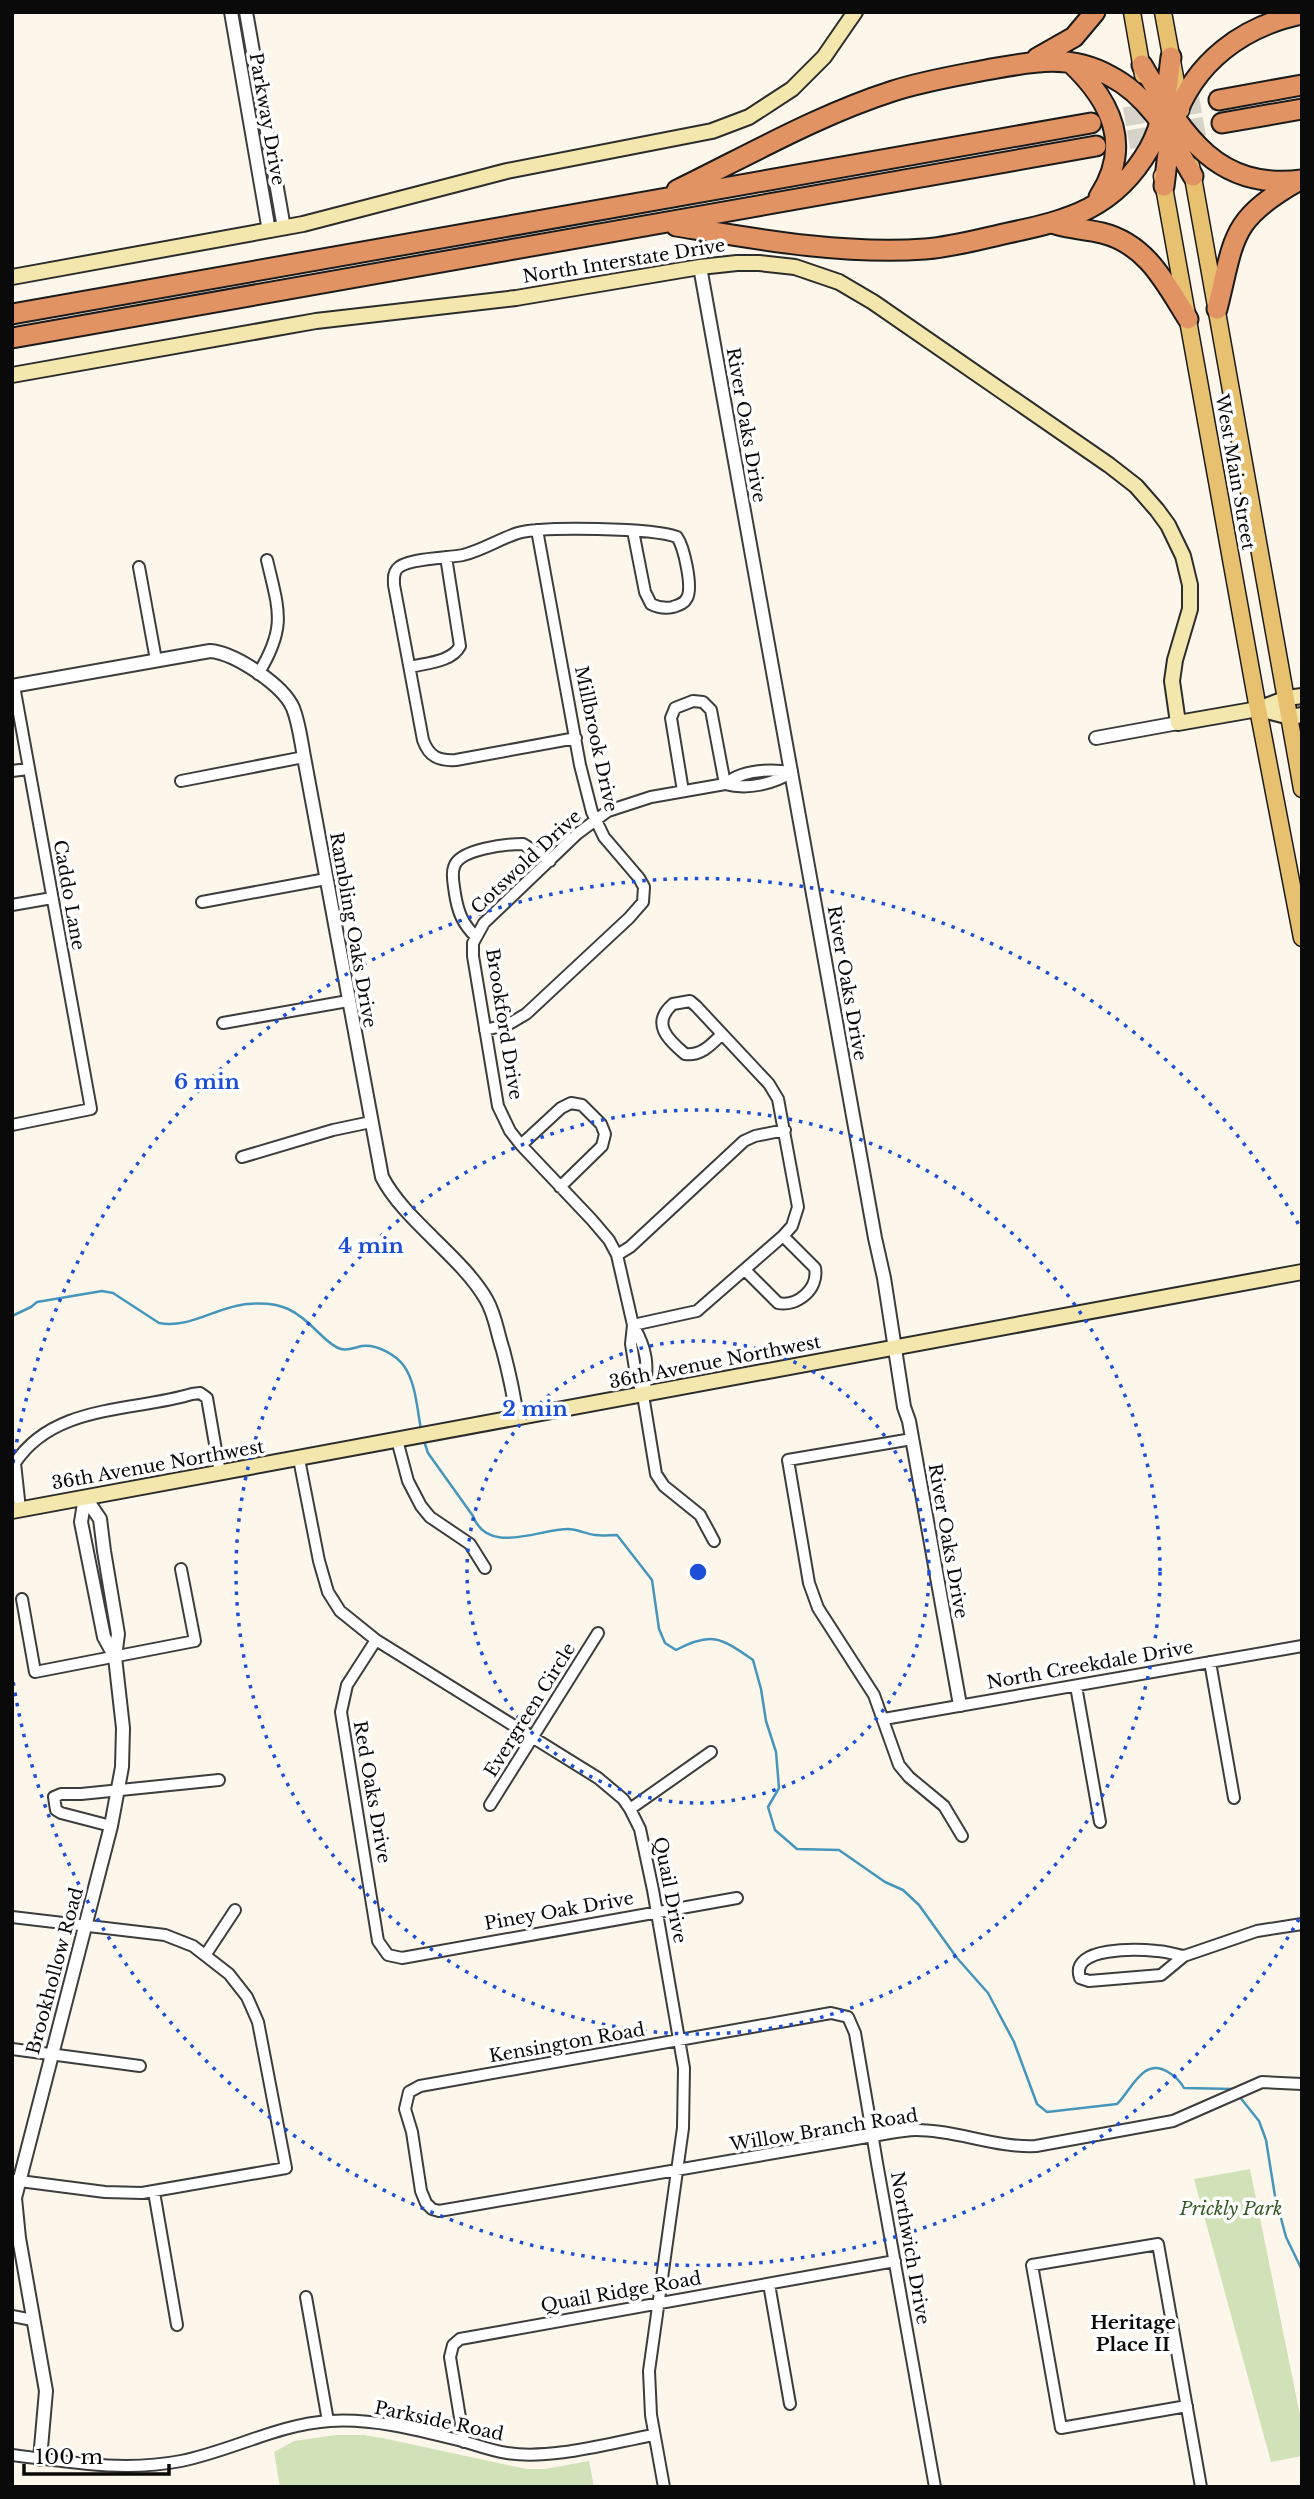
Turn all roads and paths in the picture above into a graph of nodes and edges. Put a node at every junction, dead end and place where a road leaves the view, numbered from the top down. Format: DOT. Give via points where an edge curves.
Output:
graph roads {
  1 [pos="231,12"];
  2 [pos="246,12"];
  3 [pos="855,12"];
  4 [pos="1095,12"];
  5 [pos="1132,12"];
  6 [pos="1163,12"];
  7 [pos="1284,14"];
  8 [pos="1171,57"];
  9 [pos="1069,61"];
  10 [pos="1027,63"];
  11 [pos="1142,65"];
  12 [pos="1302,85"];
  13 [pos="1219,100"];
  14 [pos="1302,109"];
  15 [pos="1168,121"];
  16 [pos="1091,122"];
  17 [pos="1222,123"];
  18 [pos="1096,146"];
  19 [pos="1193,176"];
  20 [pos="1301,180"];
  21 [pos="1164,186"];
  22 [pos="657,200"];
  23 [pos="1093,206"];
  24 [pos="661,223"];
  25 [pos="1054,224"];
  26 [pos="284,228"];
  27 [pos="269,231"];
  28 [pos="700,267"];
  29 [pos="12,277"];
  30 [pos="1217,309"];
  31 [pos="12,314"];
  32 [pos="1188,319"];
  33 [pos="12,338"];
  34 [pos="12,375"];
  35 [pos="537,530"];
  36 [pos="633,531"];
  37 [pos="446,557"];
  38 [pos="267,560"];
  39 [pos="139,567"];
  40 [pos="156,660"];
  41 [pos="410,667"];
  42 [pos="258,674"];
  43 [pos="13,686"];
  44 [pos="1294,697"];
  45 [pos="1258,709"];
  46 [pos="1296,716"];
  47 [pos="1178,723"];
  48 [pos="576,738"];
  49 [pos="1096,738"];
  50 [pos="304,757"];
  51 [pos="28,769"];
  52 [pos="12,771"];
  53 [pos="792,772"];
  54 [pos="181,781"];
  55 [pos="725,785"];
  56 [pos="1302,789"];
  57 [pos="683,791"];
  58 [pos="595,820"];
  59 [pos="550,861"];
  60 [pos="326,879"];
  61 [pos="52,898"];
  62 [pos="202,902"];
  63 [pos="12,905"];
  64 [pos="475,937"];
  65 [pos="1302,938"];
  66 [pos="348,1001"];
  67 [pos="223,1023"];
  68 [pos="485,1030"];
  69 [pos="722,1034"];
  70 [pos="371,1122"];
  71 [pos="12,1125"];
  72 [pos="785,1130"];
  73 [pos="521,1145"];
  74 [pos="242,1157"];
  75 [pos="560,1187"];
  76 [pos="783,1236"];
  77 [pos="617,1255"];
  78 [pos="746,1270"];
  79 [pos="1302,1272"];
  80 [pos="633,1325"];
  81 [pos="894,1348"];
  82 [pos="643,1395"];
  83 [pos="517,1418"];
  84 [pos="912,1439"];
  85 [pos="397,1440"];
  86 [pos="299,1459"];
  87 [pos="220,1473"];
  88 [pos="85,1497"];
  89 [pos="16,1510"];
  90 [pos="714,1541"];
  91 [pos="485,1568"];
  92 [pos="181,1569"];
  93 [pos="22,1599"];
  94 [pos="598,1633"];
  95 [pos="376,1640"];
  96 [pos="1302,1646"];
  97 [pos="115,1657"];
  98 [pos="1210,1662"];
  99 [pos="1076,1686"];
  100 [pos="960,1705"];
  101 [pos="884,1719"];
  102 [pos="533,1738"];
  103 [pos="712,1752"];
  104 [pos="219,1780"];
  105 [pos="118,1790"];
  106 [pos="1234,1798"];
  107 [pos="490,1805"];
  108 [pos="631,1809"];
  109 [pos="1100,1822"];
  110 [pos="111,1826"];
  111 [pos="962,1836"];
  112 [pos="737,1898"];
  113 [pos="235,1910"];
  114 [pos="657,1912"];
  115 [pos="12,1917"];
  116 [pos="1302,1924"];
  117 [pos="85,1926"];
  118 [pos="206,1954"];
  119 [pos="388,1955"];
  120 [pos="1184,1956"];
  121 [pos="848,2017"];
  122 [pos="680,2041"];
  123 [pos="12,2049"];
  124 [pos="50,2054"];
  125 [pos="140,2066"];
  126 [pos="1302,2084"];
  127 [pos="873,2136"];
  128 [pos="677,2171"];
  129 [pos="16,2180"];
  130 [pos="154,2192"];
  131 [pos="429,2206"];
  132 [pos="895,2261"];
  133 [pos="769,2284"];
  134 [pos="306,2297"];
  135 [pos="658,2304"];
  136 [pos="12,2316"];
  137 [pos="33,2320"];
  138 [pos="177,2325"];
  139 [pos="790,2404"];
  140 [pos="1186,2406"];
  141 [pos="328,2421"];
  142 [pos="654,2435"];
  143 [pos="464,2442"];
  144 [pos="12,2455"];
  145 [pos="40,2459"];
  146 [pos="664,2487"];
  147 [pos="935,2487"];
  148 [pos="1201,2487"];
  1 -- 27 [label="street, Parkway Drive"];
  2 -- 26 [label="street, Parkway Drive"];
  3 -- 26 [label="main road" via="824,57 792,89 766,108 729,125 507,171"];
  4 -- 10 [label="highway" via="1065,44"];
  5 -- 11 [label="main road"];
  6 -- 8 [label="main road"];
  7 -- 15 [label="highway" via="1219,53"];
  8 -- 15 [label="highway"];
  9 -- 10 [label="highway"];
  9 -- 15 [label="highway" via="1112,76"];
  9 -- 23 [label="highway" via="1104,100 1115,136 1112,174"];
  10 -- 22 [label="highway" via="892,91"];
  11 -- 15 [label="highway"];
  12 -- 13 [label="highway"];
  14 -- 17 [label="highway"];
  15 -- 19 [label="highway"];
  15 -- 20 [label="highway" via="1210,158 1243,174 1271,181"];
  15 -- 21 [label="highway"];
  15 -- 23 [label="highway" via="1129,175"];
  16 -- 22 [label="highway"];
  18 -- 24 [label="highway"];
  19 -- 30 [label="main road, West Main Street"];
  20 -- 30 [label="highway" via="1262,203 1243,224 1229,254"];
  21 -- 32 [label="main road, West Main Street"];
  22 -- 31 [label="highway"];
  23 -- 25 [label="highway"];
  24 -- 25 [label="highway" via="735,236 894,250 950,246"];
  24 -- 33 [label="highway"];
  25 -- 32 [label="highway" via="1101,233 1130,245 1157,270"];
  26 -- 27 [label="main road"];
  27 -- 29 [label="main road"];
  28 -- 34 [label="main road, North Interstate Drive" via="516,298 307,323"];
  28 -- 47 [label="main road, North Interstate Drive" via="778,264 839,282 1136,486 1168,525 1190,585 1190,609 1173,667"];
  28 -- 53 [label="street, River Oaks Drive"];
  30 -- 44 [label="main road, West Main Street"];
  32 -- 45 [label="main road, West Main Street"];
  35 -- 36 [label="street"];
  35 -- 37 [label="street"];
  35 -- 48 [label="street, Millbrook Drive"];
  36 -- 36 [label="street" via="651,604 668,608 685,602 690,585 680,540 666,533"];
  37 -- 41 [label="street" via="460,646 455,654"];
  37 -- 41 [label="street" via="402,565 394,573"];
  38 -- 42 [label="street" via="279,623 276,641"];
  39 -- 40 [label="street"];
  40 -- 42 [label="street, Rambling Oaks Drive" via="216,651"];
  40 -- 43 [label="street, Rambling Oaks Drive"];
  41 -- 48 [label="street" via="423,740 435,758 456,760"];
  42 -- 50 [label="street, Rambling Oaks Drive" via="285,695 293,709"];
  43 -- 51 [label="street, Caddo Lane"];
  44 -- 45 [label="main road"];
  44 -- 46 [label="main road, West Main Street"];
  45 -- 46 [label="main road"];
  45 -- 47 [label="main road"];
  45 -- 65 [label="main road, West Main Street"];
  46 -- 56 [label="main road, West Main Street"];
  47 -- 49 [label="street"];
  48 -- 58 [label="street, Millbrook Drive"];
  50 -- 54 [label="street"];
  50 -- 60 [label="street, Rambling Oaks Drive"];
  51 -- 52 [label="street"];
  51 -- 61 [label="street, Caddo Lane"];
  53 -- 55 [label="street, Cotswold Drive" via="771,769 735,776"];
  53 -- 81 [label="street, River Oaks Drive"];
  55 -- 57 [label="street, Cotswold Drive"];
  55 -- 57 [label="street" via="711,710 703,702 693,701 675,708 671,718"];
  57 -- 58 [label="street, Cotswold Drive" via="621,806"];
  58 -- 59 [label="street, Cotswold Drive"];
  58 -- 68 [label="street, Millbrook Drive" via="643,883 643,902 526,1014"];
  59 -- 64 [label="street, Cotswold Drive"];
  59 -- 64 [label="street" via="523,844 458,858 453,874 458,910"];
  60 -- 62 [label="street"];
  60 -- 66 [label="street, Rambling Oaks Drive"];
  61 -- 63 [label="street"];
  61 -- 71 [label="street, Caddo Lane" via="91,1109"];
  64 -- 68 [label="street, Brookford Drive" via="473,956"];
  66 -- 67 [label="street"];
  66 -- 70 [label="street, Rambling Oaks Drive"];
  68 -- 73 [label="street, Brookford Drive" via="498,1106"];
  69 -- 69 [label="street" via="690,1001 673,1004 661,1022 685,1054 701,1052"];
  69 -- 72 [label="street" via="775,1093"];
  70 -- 74 [label="street"];
  70 -- 83 [label="street, Rambling Oaks Drive" via="386,1184 486,1299 494,1315"];
  72 -- 76 [label="street" via="798,1207"];
  72 -- 77 [label="street" via="744,1141"];
  73 -- 75 [label="street, Brookford Drive"];
  73 -- 75 [label="street" via="566,1105 578,1103 592,1114 605,1134 602,1146"];
  75 -- 77 [label="street, Brookford Drive" via="601,1230"];
  76 -- 78 [label="street"];
  76 -- 78 [label="street" via="815,1268 814,1284 802,1298 778,1303"];
  77 -- 80 [label="street, Brookford Drive"];
  78 -- 80 [label="street" via="697,1311"];
  79 -- 81 [label="main road, 36th Avenue Northwest"];
  80 -- 82 [label="street, Brookford Drive" via="643,1343 648,1371"];
  81 -- 82 [label="main road, 36th Avenue Northwest"];
  81 -- 84 [label="street, River Oaks Drive"];
  82 -- 83 [label="main road, 36th Avenue Northwest"];
  82 -- 90 [label="street, Brookford Drive" via="659,1480 700,1515"];
  83 -- 85 [label="main road, 36th Avenue Northwest"];
  84 -- 100 [label="street, River Oaks Drive"];
  84 -- 101 [label="street" via="788,1460 813,1597"];
  85 -- 86 [label="main road, 36th Avenue Northwest"];
  85 -- 91 [label="street" via="408,1481 421,1506 470,1544"];
  86 -- 87 [label="main road, 36th Avenue Northwest"];
  86 -- 95 [label="street, Quail Drive" via="328,1592 350,1620"];
  87 -- 88 [label="main road, 36th Avenue Northwest"];
  87 -- 89 [label="street" via="207,1398 192,1394 79,1417 52,1429 15,1464"];
  88 -- 89 [label="main road, 36th Avenue Northwest"];
  88 -- 97 [label="street, Brookhollow Road" via="80,1522 104,1637"];
  88 -- 97 [label="street, Brookhollow Road" via="100,1519 118,1634"];
  92 -- 97 [label="street" via="195,1641"];
  93 -- 97 [label="street" via="35,1672"];
  94 -- 102 [label="street, Evergreen Circle"];
  95 -- 102 [label="street, Quail Drive"];
  95 -- 119 [label="street, Red Oaks Drive" via="347,1685 341,1712 378,1941"];
  96 -- 98 [label="street, North Creekdale Drive"];
  97 -- 105 [label="street, Brookhollow Road" via="123,1728"];
  98 -- 99 [label="street, North Creekdale Drive"];
  98 -- 106 [label="street"];
  99 -- 100 [label="street, North Creekdale Drive"];
  99 -- 109 [label="street"];
  100 -- 101 [label="street, North Creekdale Drive"];
  101 -- 111 [label="street" via="904,1771 944,1806"];
  102 -- 107 [label="street, Evergreen Circle"];
  102 -- 108 [label="street, Quail Drive" via="598,1778"];
  103 -- 108 [label="street"];
  104 -- 105 [label="street"];
  105 -- 110 [label="street, Brookhollow Road"];
  105 -- 110 [label="street" via="61,1794 53,1800 61,1813"];
  108 -- 114 [label="street, Quail Drive" via="644,1843"];
  110 -- 117 [label="street, Brookhollow Road"];
  112 -- 114 [label="street, Piney Oak Drive"];
  113 -- 118 [label="street"];
  114 -- 119 [label="street, Piney Oak Drive" via="402,1958"];
  114 -- 122 [label="street, Quail Drive"];
  115 -- 117 [label="street"];
  116 -- 120 [label="street" via="1257,1931"];
  117 -- 118 [label="street" via="165,1935"];
  117 -- 124 [label="street, Brookhollow Road"];
  118 -- 130 [label="street" via="242,1988 253,2009 286,2168"];
  120 -- 120 [label="street" via="1116,1951 1083,1960 1078,1968 1080,1978 1089,1981 1161,1975"];
  121 -- 122 [label="street, Kensington Road" via="831,2013"];
  121 -- 127 [label="street, Northwich Drive" via="855,2033"];
  122 -- 128 [label="street, Quail Drive" via="685,2091"];
  122 -- 131 [label="street, Kensington Road" via="413,2088 405,2109 421,2192"];
  123 -- 124 [label="street"];
  124 -- 125 [label="street"];
  124 -- 129 [label="street, Brookhollow Road"];
  126 -- 127 [label="street, Willow Branch Road" via="1270,2081 1250,2085 1173,2121 1036,2146 915,2130"];
  127 -- 128 [label="street, Willow Branch Road"];
  127 -- 132 [label="street, Northwich Drive"];
  128 -- 131 [label="street, Willow Branch Road" via="439,2211"];
  128 -- 135 [label="street, Quail Drive"];
  129 -- 130 [label="street" via="121,2193"];
  129 -- 137 [label="street, Brookhollow Road" via="15,2206"];
  130 -- 138 [label="street"];
  132 -- 133 [label="street, Quail Ridge Road"];
  132 -- 147 [label="street, Northwich Drive"];
  133 -- 135 [label="street, Quail Ridge Road"];
  133 -- 139 [label="street"];
  134 -- 141 [label="street"];
  135 -- 142 [label="street, Quail Drive" via="649,2371"];
  135 -- 143 [label="street, Quail Ridge Road" via="460,2339 450,2357"];
  136 -- 137 [label="street"];
  137 -- 145 [label="street, Brookhollow Road" via="46,2401"];
  140 -- 140 [label="street" via="1158,2244 1031,2265 1061,2428"];
  140 -- 148 [label="street"];
  141 -- 143 [label="street, Parkside Road" via="365,2422"];
  141 -- 145 [label="street, Parkside Road" via="162,2465 108,2467"];
  142 -- 143 [label="street, Parkside Road" via="539,2455 505,2453"];
  142 -- 146 [label="street, Quail Drive"];
  144 -- 145 [label="street, Parkside Road"];
}
